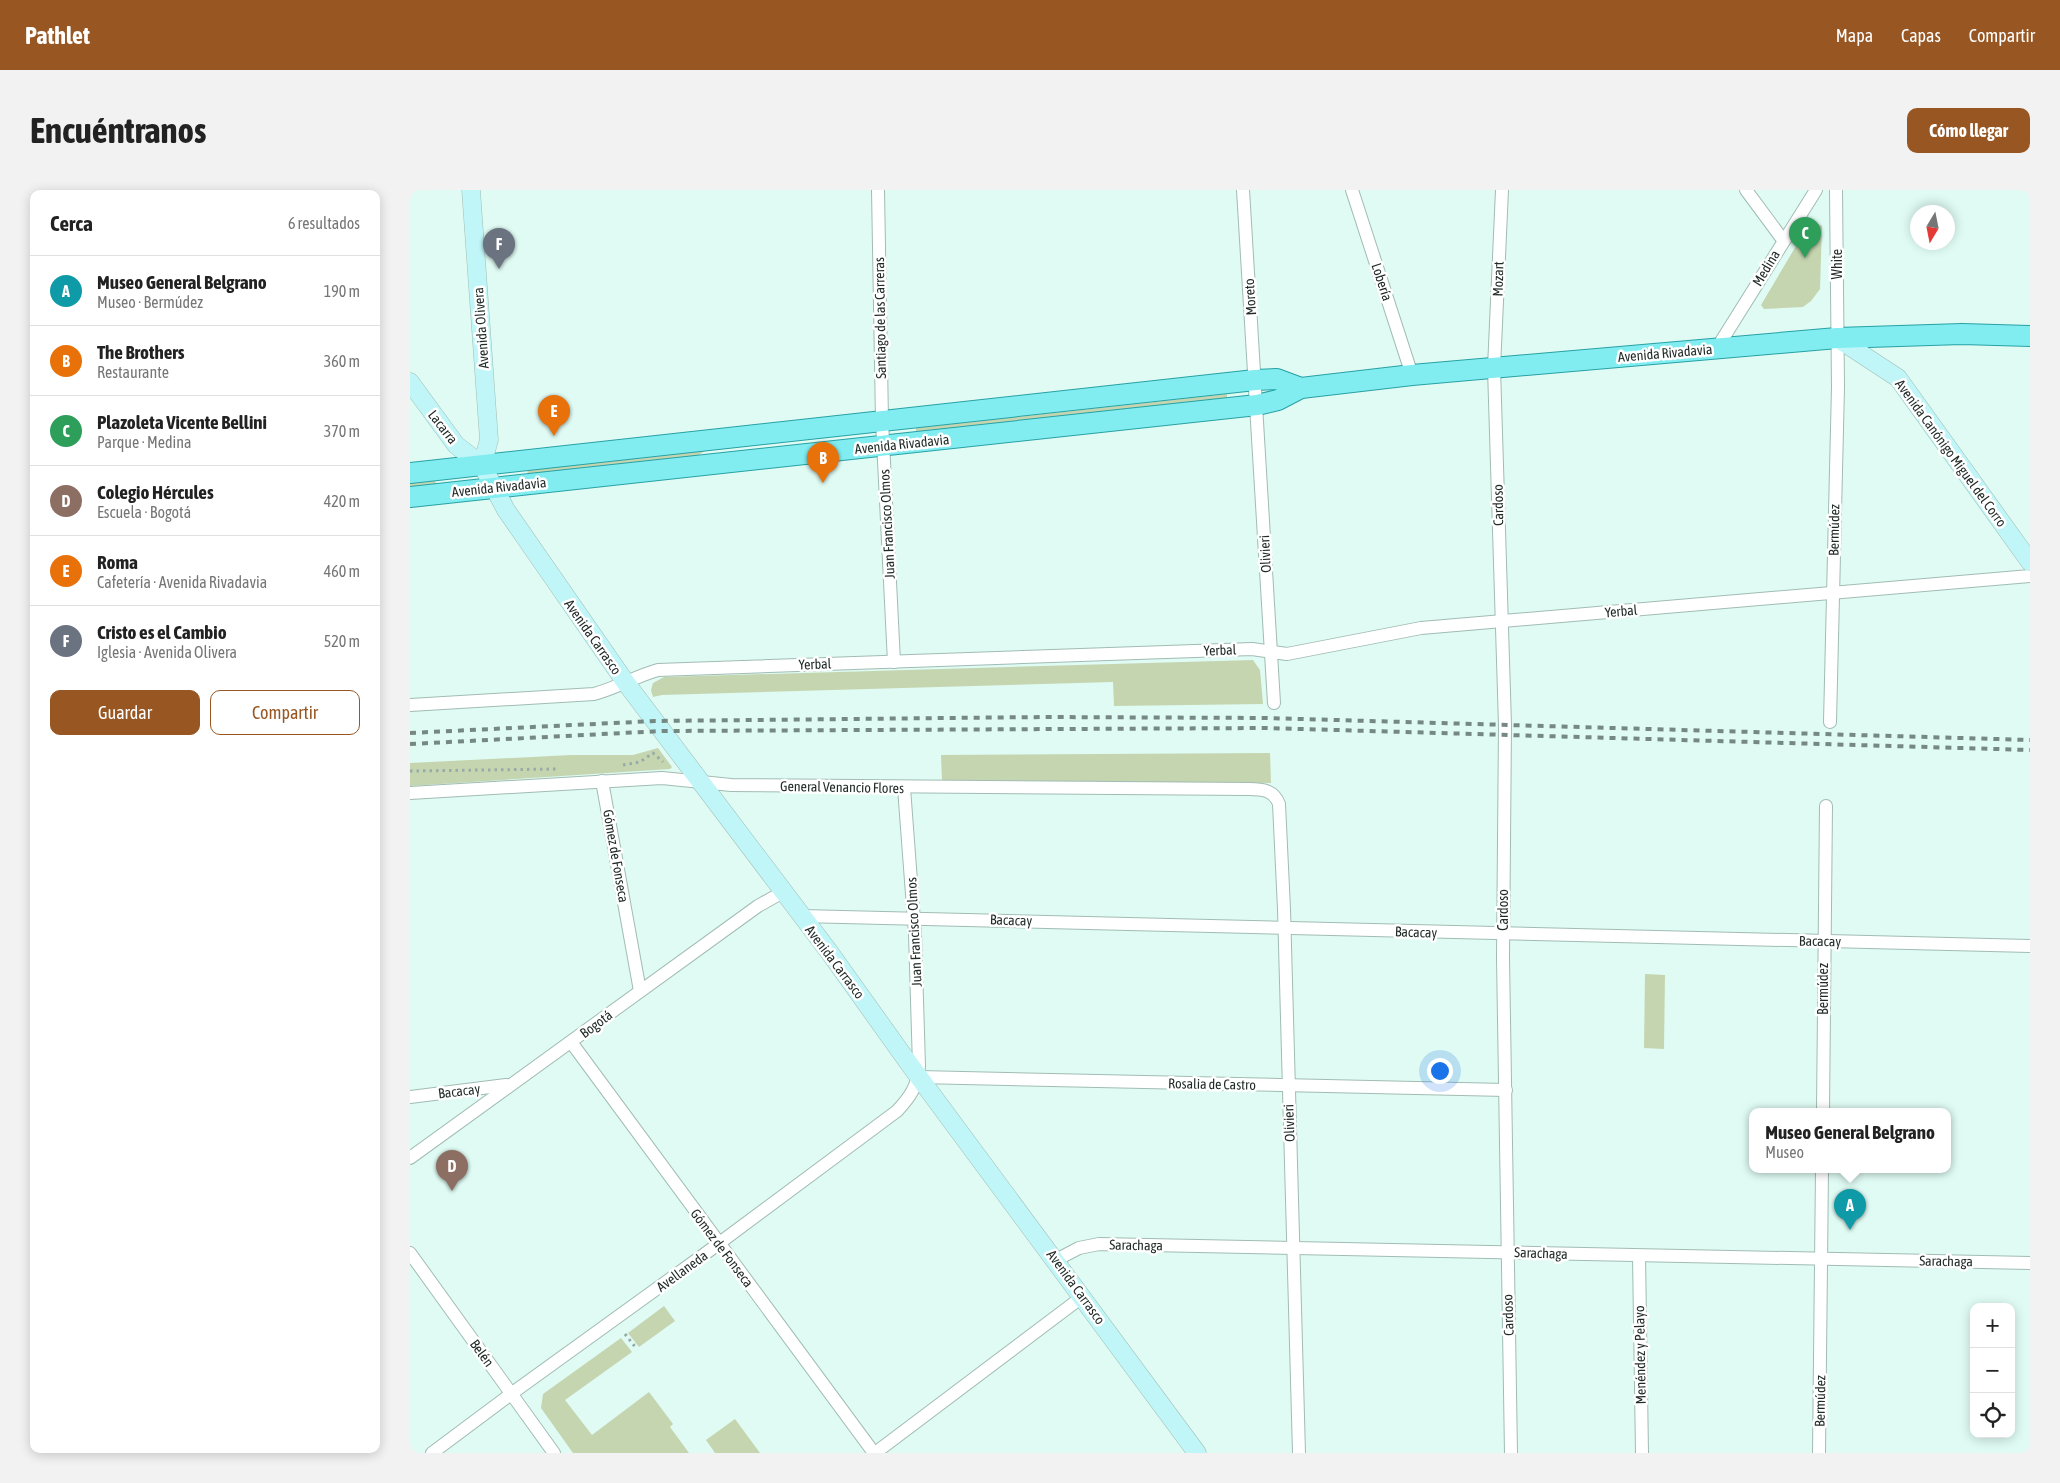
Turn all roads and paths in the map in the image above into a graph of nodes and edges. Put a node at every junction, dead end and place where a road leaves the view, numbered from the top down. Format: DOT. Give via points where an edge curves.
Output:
graph roads {
  1 [pos="471,190"];
  2 [pos="878,190"];
  3 [pos="1243,190"];
  4 [pos="1352,190"];
  5 [pos="1502,190"];
  6 [pos="1746,190"];
  7 [pos="1816,190"];
  8 [pos="1836,190"];
  9 [pos="1783,240"];
  10 [pos="2030,336"];
  11 [pos="1837,338"];
  12 [pos="1716,348"];
  13 [pos="1494,368"];
  14 [pos="1412,375"];
  15 [pos="1255,380"];
  16 [pos="410,382"];
  17 [pos="1301,388"];
  18 [pos="1256,405"];
  19 [pos="882,421"];
  20 [pos="884,446"];
  21 [pos="482,465"];
  22 [pos="410,473"];
  23 [pos="493,488"];
  24 [pos="410,497"];
  25 [pos="2030,562"];
  26 [pos="2030,576"];
  27 [pos="1832,593"];
  28 [pos="1501,622"];
  29 [pos="1271,652"];
  30 [pos="894,662"];
  31 [pos="626,682"];
  32 [pos="1274,702"];
  33 [pos="410,705"];
  34 [pos="1830,722"];
  35 [pos="616,766"];
  36 [pos="560,768"];
  37 [pos="410,771"];
  38 [pos="674,779"];
  39 [pos="602,780"];
  40 [pos="700,782"];
  41 [pos="904,788"];
  42 [pos="410,793"];
  43 [pos="1273,794"];
  44 [pos="1826,806"];
  45 [pos="783,892"];
  46 [pos="801,916"];
  47 [pos="914,918"];
  48 [pos="1284,928"];
  49 [pos="1503,934"];
  50 [pos="1823,941"];
  51 [pos="2030,946"];
  52 [pos="640,991"];
  53 [pos="571,1042"];
  54 [pos="919,1077"];
  55 [pos="509,1085"];
  56 [pos="1288,1086"];
  57 [pos="1506,1090"];
  58 [pos="410,1097"];
  59 [pos="1823,1108"];
  60 [pos="410,1158"];
  61 [pos="1822,1173"];
  62 [pos="718,1244"];
  63 [pos="1294,1248"];
  64 [pos="1507,1252"];
  65 [pos="410,1253"];
  66 [pos="1639,1256"];
  67 [pos="1822,1259"];
  68 [pos="1056,1260"];
  69 [pos="2030,1263"];
  70 [pos="1082,1297"];
  71 [pos="625,1334"];
  72 [pos="636,1348"];
  73 [pos="511,1394"];
  74 [pos="432,1453"];
  75 [pos="554,1453"];
  76 [pos="874,1453"];
  77 [pos="1197,1453"];
  78 [pos="1299,1453"];
  79 [pos="1511,1453"];
  80 [pos="1642,1453"];
  81 [pos="1820,1453"];
  1 -- 21 [label="main road, Avenida Olivera" via="489,440"];
  2 -- 19 [label="street, Santiago de las Carreras"];
  3 -- 15 [label="street, Moreto"];
  4 -- 14 [label="street, Lobería"];
  5 -- 13 [label="street, Mozart"];
  6 -- 9 [label="street, Medina"];
  7 -- 9 [label="street"];
  8 -- 11 [label="street, White"];
  9 -- 12 [label="street, Medina"];
  10 -- 11 [label="main road, Avenida Rivadavia" via="1962,334"];
  11 -- 12 [label="main road, Avenida Rivadavia"];
  11 -- 25 [label="main road, Avenida Canónigo Miguel del Corro" via="1898,378"];
  11 -- 27 [label="street, Bermúdez"];
  12 -- 13 [label="main road, Avenida Rivadavia"];
  13 -- 14 [label="main road, Avenida Rivadavia"];
  13 -- 28 [label="street, Cardoso"];
  14 -- 17 [label="main road, Avenida Rivadavia"];
  15 -- 17 [label="main road, Avenida Rivadavia" via="1277,379"];
  15 -- 18 [label="street, Moreto"];
  15 -- 19 [label="main road, Avenida Rivadavia"];
  16 -- 21 [label="main road, Lacarra" via="456,445"];
  17 -- 18 [label="main road, Avenida Rivadavia" via="1278,400"];
  18 -- 20 [label="main road, Avenida Rivadavia"];
  18 -- 29 [label="street, Olivieri"];
  19 -- 20 [label="street, Santiago de las Carreras"];
  19 -- 21 [label="main road, Avenida Rivadavia"];
  20 -- 23 [label="main road, Avenida Rivadavia"];
  20 -- 30 [label="street, Juan Francisco Olmos"];
  21 -- 22 [label="main road, Avenida Rivadavia"];
  21 -- 23 [label="main road, Avenida Carrasco"];
  23 -- 24 [label="main road, Avenida Rivadavia"];
  23 -- 31 [label="main road, Avenida Carrasco" via="529,545"];
  26 -- 27 [label="street, Yerbal"];
  27 -- 28 [label="street, Yerbal"];
  27 -- 34 [label="street, Bermúdez"];
  28 -- 29 [label="street, Yerbal" via="1421,628 1287,654"];
  28 -- 49 [label="street, Cardoso" via="1505,726"];
  29 -- 30 [label="street, Yerbal" via="1252,649"];
  29 -- 32 [label="street, Olivieri"];
  30 -- 31 [label="street, Yerbal" via="658,670"];
  31 -- 33 [label="street, Yerbal" via="594,694"];
  31 -- 40 [label="main road, Avenida Carrasco"];
  35 -- 38 [label="path" via="640,762 653,753 663,761"];
  36 -- 37 [label="path"];
  38 -- 39 [label="street, General Venancio Flores"];
  38 -- 40 [label="street, General Venancio Flores"];
  39 -- 42 [label="street, General Venancio Flores"];
  39 -- 52 [label="street, Gómez de Fonseca"];
  40 -- 41 [label="street, General Venancio Flores" via="731,786"];
  40 -- 45 [label="main road, Avenida Carrasco"];
  41 -- 43 [label="street, General Venancio Flores" via="1249,789 1267,790"];
  41 -- 47 [label="street, Juan Francisco Olmos"];
  43 -- 48 [label="street, Olivieri" via="1279,804"];
  44 -- 50 [label="street, Bermúdez"];
  45 -- 46 [label="main road, Avenida Carrasco"];
  45 -- 52 [label="street, Bogotá" via="758,906"];
  46 -- 47 [label="street, Bacacay"];
  46 -- 54 [label="main road, Avenida Carrasco"];
  47 -- 48 [label="street, Bacacay"];
  47 -- 54 [label="street, Juan Francisco Olmos"];
  48 -- 49 [label="street, Bacacay"];
  48 -- 56 [label="street, Olivieri"];
  49 -- 50 [label="street, Bacacay"];
  49 -- 57 [label="street, Cardoso"];
  50 -- 51 [label="street, Bacacay"];
  50 -- 59 [label="street, Bermúdez"];
  52 -- 53 [label="street, Bogotá"];
  53 -- 55 [label="street, Bogotá"];
  53 -- 62 [label="street, Gómez de Fonseca"];
  54 -- 56 [label="street, Rosalia de Castro"];
  54 -- 62 [label="street, Avellaneda" via="915,1089 897,1111"];
  54 -- 68 [label="main road, Avenida Carrasco"];
  55 -- 58 [label="street, Bacacay"];
  55 -- 60 [label="street, Bogotá"];
  56 -- 57 [label="street, Rosalia de Castro"];
  56 -- 63 [label="street, Olivieri"];
  57 -- 64 [label="street, Cardoso"];
  61 -- 67 [label="street, Bermúdez"];
  62 -- 73 [label="street, Avellaneda"];
  62 -- 76 [label="street, Gómez de Fonseca"];
  63 -- 64 [label="street, Sarachaga"];
  63 -- 68 [label="street, Sarachaga" via="1099,1244 1079,1248"];
  63 -- 78 [label="street, Olivieri"];
  64 -- 66 [label="street, Sarachaga"];
  64 -- 79 [label="street, Cardoso"];
  65 -- 73 [label="street, Belén"];
  66 -- 67 [label="street, Sarachaga"];
  66 -- 80 [label="street, Menéndez y Pelayo"];
  67 -- 69 [label="street, Sarachaga"];
  67 -- 81 [label="street, Bermúdez"];
  68 -- 70 [label="main road, Avenida Carrasco"];
  70 -- 76 [label="street"];
  70 -- 77 [label="main road, Avenida Carrasco"];
  71 -- 72 [label="path"];
  73 -- 74 [label="street, Avellaneda"];
  73 -- 75 [label="street, Belén"];
}
